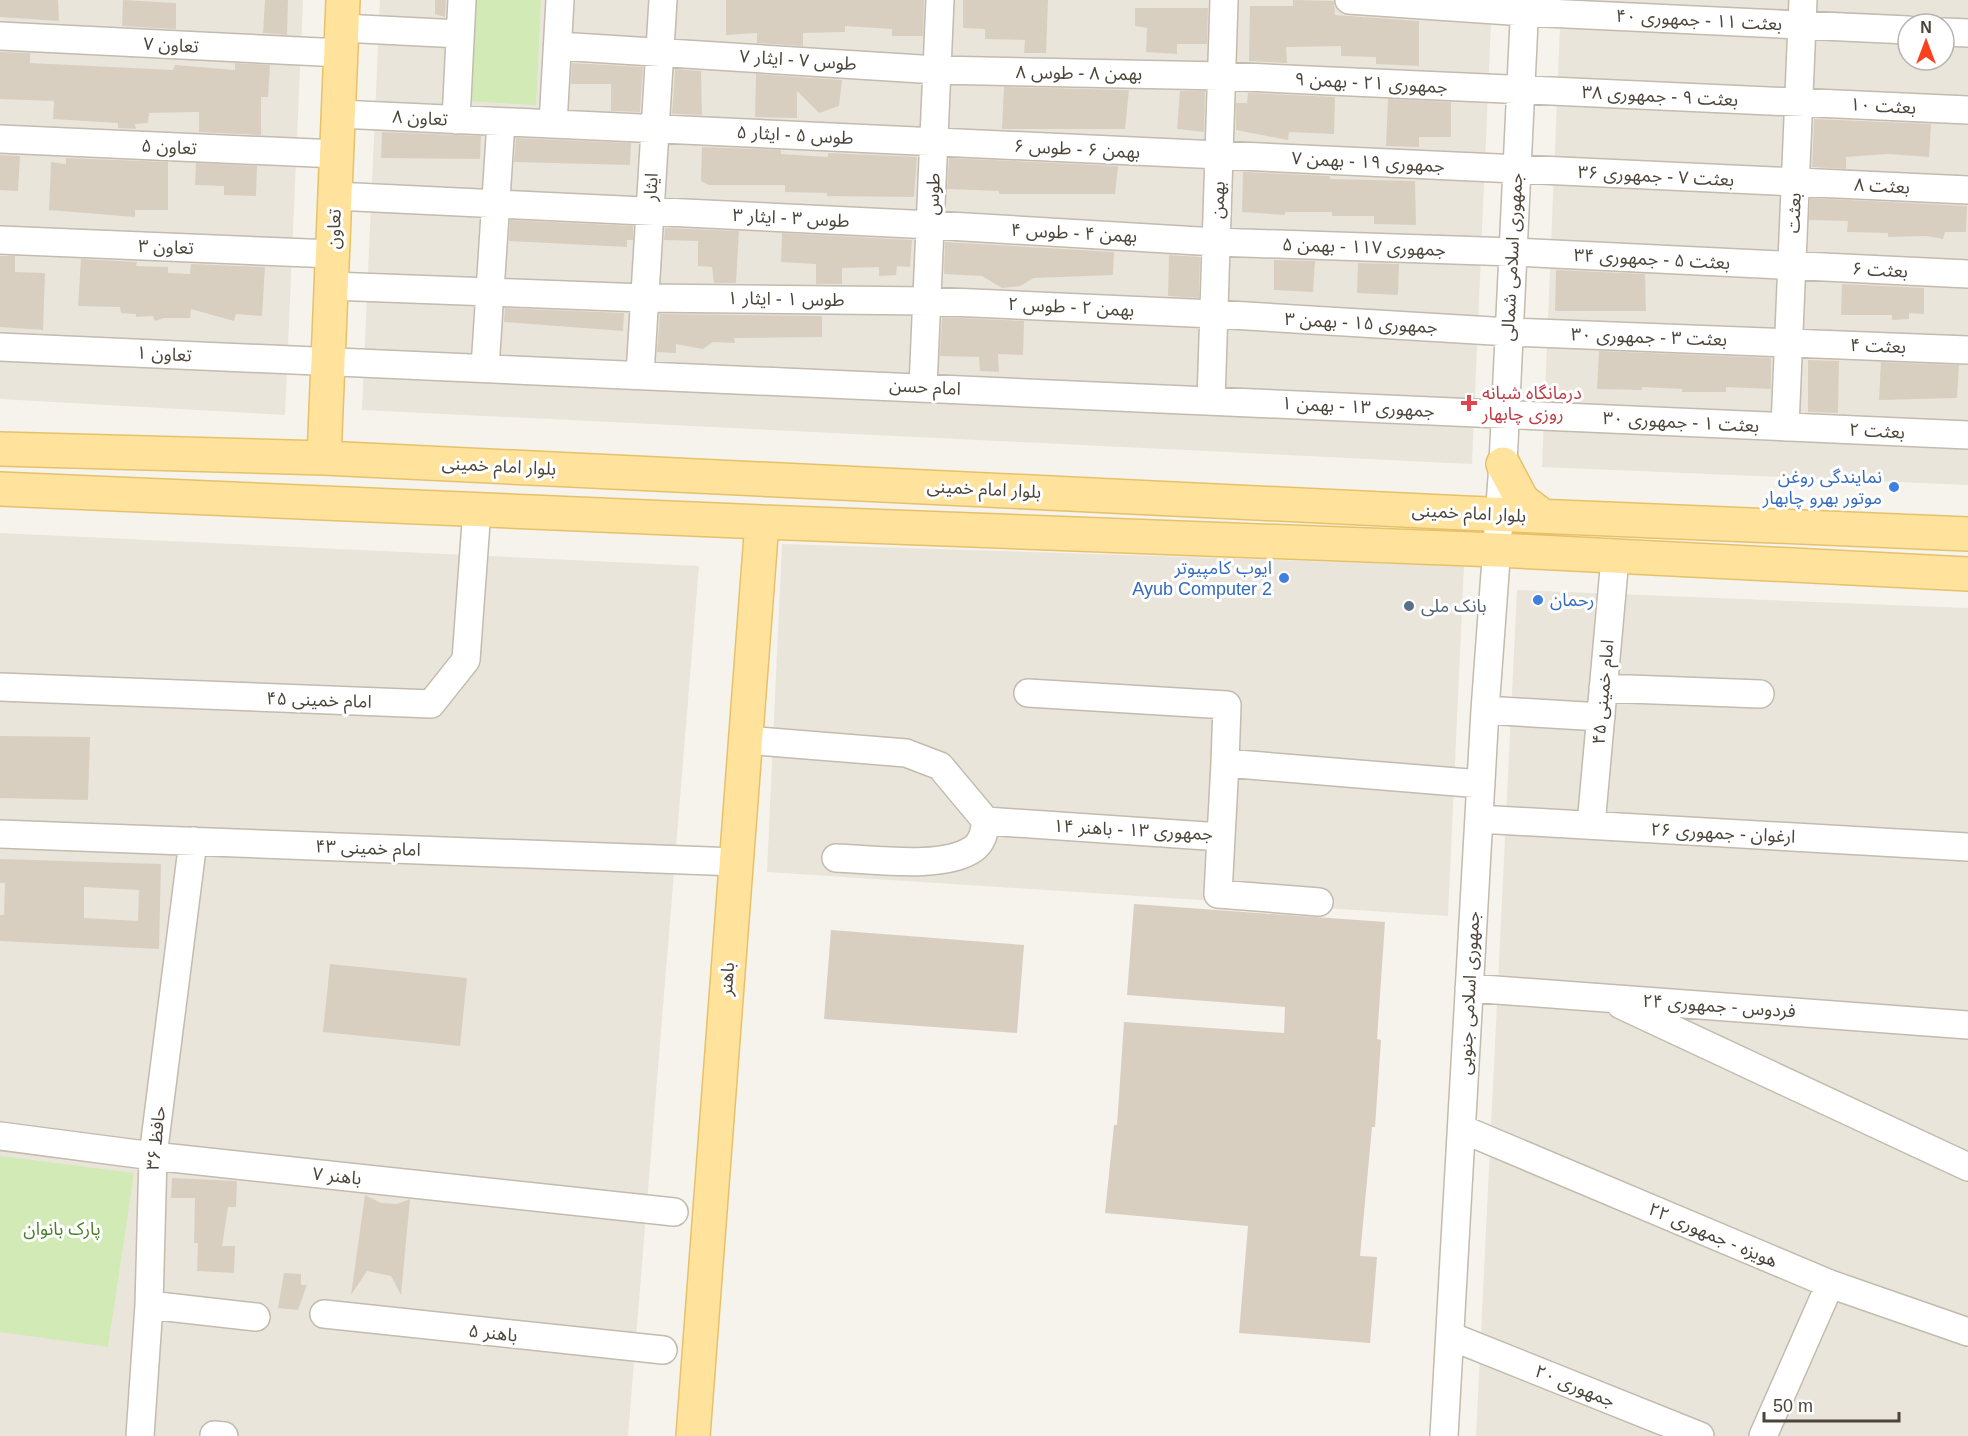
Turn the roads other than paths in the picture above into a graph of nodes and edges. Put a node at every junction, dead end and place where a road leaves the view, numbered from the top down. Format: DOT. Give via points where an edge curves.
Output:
graph roads {
  1 [pos="462,0"];
  2 [pos="560,0"];
  3 [pos="663,0"];
  4 [pos="940,0"];
  5 [pos="1224,0"];
  6 [pos="1349,0"];
  7 [pos="1525,6"];
  8 [pos="1802,13"];
  9 [pos="342,27"];
  10 [pos="1896,28"];
  11 [pos="460,34"];
  12 [pos="0,36"];
  13 [pos="558,46"];
  14 [pos="660,50"];
  15 [pos="937,70"];
  16 [pos="1221,76"];
  17 [pos="1521,89"];
  18 [pos="1798,102"];
  19 [pos="1968,110"];
  20 [pos="339,114"];
  21 [pos="456,120"];
  22 [pos="501,122"];
  23 [pos="553,124"];
  24 [pos="655,129"];
  25 [pos="0,139"];
  26 [pos="934,142"];
  27 [pos="337,154"];
  28 [pos="1219,155"];
  29 [pos="1517,169"];
  30 [pos="1795,182"];
  31 [pos="1968,190"];
  32 [pos="335,196"];
  33 [pos="496,204"];
  34 [pos="650,211"];
  35 [pos="932,225"];
  36 [pos="0,240"];
  37 [pos="1216,242"];
  38 [pos="1513,252"];
  39 [pos="1792,266"];
  40 [pos="332,270"];
  41 [pos="1968,274"];
  42 [pos="490,292"];
  43 [pos="644,298"];
  44 [pos="928,301"];
  45 [pos="1214,314"];
  46 [pos="1509,332"];
  47 [pos="1789,342"];
  48 [pos="0,346"];
  49 [pos="1968,350"];
  50 [pos="328,361"];
  51 [pos="485,368"];
  52 [pos="640,375"];
  53 [pos="922,387"];
  54 [pos="1211,400"];
  55 [pos="1504,414"];
  56 [pos="1785,427"];
  57 [pos="1968,435"];
  58 [pos="0,449"];
  59 [pos="324,458"];
  60 [pos="1503,464"];
  61 [pos="0,489"];
  62 [pos="477,509"];
  63 [pos="1466,513"];
  64 [pos="1499,514"];
  65 [pos="1543,516"];
  66 [pos="762,522"];
  67 [pos="1968,534"];
  68 [pos="1497,550"];
  69 [pos="1615,558"];
  70 [pos="1968,574"];
  71 [pos="0,687"];
  72 [pos="1603,688"];
  73 [pos="1028,693"];
  74 [pos="1760,694"];
  75 [pos="1485,710"];
  76 [pos="1601,717"];
  77 [pos="745,740"];
  78 [pos="1225,763"];
  79 [pos="1481,784"];
  80 [pos="1479,819"];
  81 [pos="986,821"];
  82 [pos="1591,825"];
  83 [pos="0,834"];
  84 [pos="1221,837"];
  85 [pos="193,841"];
  86 [pos="1968,847"];
  87 [pos="836,858"];
  88 [pos="736,862"];
  89 [pos="1319,902"];
  90 [pos="1469,988"];
  91 [pos="1607,998"];
  92 [pos="1968,1025"];
  93 [pos="1462,1129"];
  94 [pos="0,1136"];
  95 [pos="153,1156"];
  96 [pos="1968,1167"];
  97 [pos="674,1212"];
  98 [pos="1830,1284"];
  99 [pos="149,1305"];
  100 [pos="324,1314"];
  101 [pos="256,1317"];
  102 [pos="1968,1332"];
  103 [pos="1450,1336"];
  104 [pos="663,1350"];
  105 [pos="140,1436"];
  106 [pos="693,1436"];
  107 [pos="1444,1436"];
  108 [pos="1700,1436"];
  109 [pos="1762,1436"];
  1 -- 11 [label="street"];
  2 -- 13 [label="street"];
  3 -- 14 [label="street, ایثار"];
  4 -- 15 [label="street, طوس"];
  5 -- 16 [label="street, بهمن"];
  6 -- 7 [label="street, بعثت ۱۱ - جمهوری ۴۰"];
  7 -- 8 [label="street, بعثت ۱۱ - جمهوری ۴۰"];
  7 -- 17 [label="street, جمهوری اسلامی شمالی"];
  8 -- 10 [label="street, بعثت ۱۱ - جمهوری ۴۰"];
  8 -- 18 [label="street, بعثت"];
  9 -- 11 [label="street, تعاون ۷"];
  9 -- 12 [label="street, تعاون ۷"];
  9 -- 20 [label="main road, تعاون"];
  11 -- 21 [label="street"];
  13 -- 14 [label="street, طوس ۷ - ایثار ۷"];
  13 -- 23 [label="street"];
  14 -- 15 [label="street, طوس ۷ - ایثار ۷"];
  14 -- 24 [label="street, ایثار"];
  15 -- 16 [label="street, بهمن ۸ - طوس ۸"];
  15 -- 26 [label="street, طوس"];
  16 -- 17 [label="street, جمهوری ۲۱ - بهمن ۹"];
  16 -- 28 [label="street, بهمن"];
  17 -- 18 [label="street, بعثت ۹ - جمهوری ۳۸"];
  17 -- 29 [label="street, جمهوری اسلامی شمالی"];
  18 -- 19 [label="street, بعثت ۱۰"];
  18 -- 30 [label="street, بعثت"];
  20 -- 21 [label="street, تعاون ۸"];
  20 -- 27 [label="main road, تعاون"];
  21 -- 22 [label="street, تعاون ۸"];
  22 -- 23 [label="street, تعاون ۸"];
  22 -- 33 [label="street"];
  23 -- 24 [label="street, طوس ۵ - ایثار ۵"];
  24 -- 26 [label="street, طوس ۵ - ایثار ۵"];
  24 -- 34 [label="street, ایثار"];
  25 -- 27 [label="street, تعاون ۵"];
  26 -- 28 [label="street, بهمن ۶ - طوس ۶"];
  26 -- 35 [label="street, طوس"];
  27 -- 32 [label="main road, تعاون"];
  28 -- 29 [label="street, جمهوری ۱۹ - بهمن ۷"];
  28 -- 37 [label="street, بهمن"];
  29 -- 30 [label="street, بعثت ۷ - جمهوری ۳۶"];
  29 -- 38 [label="street, جمهوری اسلامی شمالی"];
  30 -- 31 [label="street, بعثت ۸"];
  30 -- 39 [label="street, بعثت"];
  32 -- 33 [label="street, طوس ۳ - ایثار ۳"];
  32 -- 40 [label="main road, تعاون"];
  33 -- 34 [label="street, طوس ۳ - ایثار ۳"];
  33 -- 42 [label="street"];
  34 -- 35 [label="street, طوس ۳ - ایثار ۳"];
  34 -- 43 [label="street, ایثار"];
  35 -- 37 [label="street, بهمن ۴ - طوس ۴"];
  35 -- 44 [label="street, طوس"];
  36 -- 40 [label="street, تعاون ۳"];
  37 -- 38 [label="street, جمهوری ۱۱۷ - بهمن ۵"];
  37 -- 45 [label="street, بهمن"];
  38 -- 39 [label="street, بعثت ۵ - جمهوری ۳۴"];
  38 -- 46 [label="street, جمهوری اسلامی شمالی"];
  39 -- 41 [label="street, بعثت ۶"];
  39 -- 47 [label="street, بعثت"];
  40 -- 42 [label="street, تعاون ۳"];
  40 -- 50 [label="main road, تعاون"];
  42 -- 43 [label="street, طوس ۱ - ایثار ۱"];
  42 -- 51 [label="street"];
  43 -- 44 [label="street, طوس ۱ - ایثار ۱"];
  43 -- 52 [label="street, ایثار"];
  44 -- 45 [label="street, بهمن ۲ - طوس ۲"];
  44 -- 53 [label="street, طوس"];
  45 -- 46 [label="street, جمهوری ۱۵ - بهمن ۳"];
  45 -- 54 [label="street, بهمن"];
  46 -- 47 [label="street, بعثت ۳ - جمهوری ۳۰"];
  46 -- 55 [label="street, جمهوری اسلامی شمالی"];
  47 -- 49 [label="street, بعثت ۴"];
  47 -- 56 [label="street, بعثت"];
  48 -- 50 [label="street, تعاون ۱"];
  50 -- 51 [label="street, تعاون ۱"];
  50 -- 59 [label="main road, تعاون"];
  51 -- 52 [label="street, امام حسن"];
  52 -- 53 [label="street, امام حسن"];
  53 -- 54 [label="street, امام حسن"];
  54 -- 55 [label="street, جمهوری ۱۳ - بهمن ۱"];
  55 -- 56 [label="street, بعثت ۱ - جمهوری ۳۰"];
  55 -- 60 [label="street, جمهوری اسلامی شمالی"];
  56 -- 57 [label="street, بعثت ۲"];
  58 -- 59 [label="main road, بلوار امام خمینی"];
  59 -- 63 [label="main road, بلوار امام خمینی"];
  60 -- 63 [label="main road" via="1485,499"];
  60 -- 64 [label="street, جمهوری اسلامی شمالی"];
  60 -- 65 [label="main road" via="1522,500"];
  61 -- 62 [label="main road, بلوار امام خمینی"];
  62 -- 66 [label="main road, بلوار امام خمینی"];
  62 -- 71 [label="street, امام خمینی ۴۵" via="466,660 431,704"];
  63 -- 64 [label="main road, بلوار امام خمینی"];
  64 -- 65 [label="main road, بلوار امام خمینی"];
  64 -- 68 [label="street, جمهوری اسلامی شمالی"];
  65 -- 67 [label="main road, بلوار امام خمینی"];
  66 -- 68 [label="main road, بلوار امام خمینی"];
  66 -- 77 [label="main road, باهنر"];
  68 -- 69 [label="main road, بلوار امام خمینی"];
  68 -- 75 [label="street, جمهوری اسلامی جنوبی"];
  69 -- 70 [label="main road, بلوار امام خمینی"];
  69 -- 72 [label="street, امام خمینی ۴۵"];
  72 -- 74 [label="street"];
  72 -- 76 [label="street, امام خمینی ۴۵"];
  73 -- 78 [label="street, جمهوری ۱۳ - باهنر ۱۴" via="1227,705"];
  75 -- 76 [label="street"];
  75 -- 79 [label="street, جمهوری اسلامی جنوبی"];
  76 -- 82 [label="street, امام خمینی ۴۵"];
  77 -- 81 [label="street" via="906,753 922,758 947,772"];
  77 -- 88 [label="main road, باهنر"];
  78 -- 79 [label="street"];
  78 -- 84 [label="street, جمهوری ۱۳ - باهنر ۱۴"];
  79 -- 80 [label="street, جمهوری اسلامی جنوبی"];
  80 -- 82 [label="street, ارغوان - جمهوری ۲۶"];
  80 -- 90 [label="street, جمهوری اسلامی جنوبی"];
  81 -- 84 [label="street, جمهوری ۱۳ - باهنر ۱۴"];
  81 -- 87 [label="street" via="984,837 975,848 960,856 910,861"];
  82 -- 86 [label="street, ارغوان - جمهوری ۲۶"];
  83 -- 85 [label="street, امام خمینی ۴۳"];
  84 -- 89 [label="street" via="1218,894"];
  85 -- 88 [label="street, امام خمینی ۴۳"];
  85 -- 95 [label="street, حافظ ۳۶"];
  88 -- 106 [label="main road, باهنر"];
  90 -- 91 [label="street, فردوس - جمهوری ۲۴"];
  90 -- 93 [label="street, جمهوری اسلامی جنوبی"];
  91 -- 92 [label="street, فردوس - جمهوری ۲۴"];
  91 -- 96 [label="street"];
  93 -- 98 [label="street, هویزه - جمهوری ۲۲"];
  93 -- 103 [label="street, جمهوری اسلامی جنوبی"];
  94 -- 95 [label="street, باهنر ۷"];
  95 -- 97 [label="street, باهنر ۷"];
  95 -- 99 [label="street, حافظ ۳۶"];
  98 -- 102 [label="street, هویزه - جمهوری ۲۲"];
  98 -- 109 [label="street"];
  99 -- 101 [label="street"];
  99 -- 105 [label="street, حافظ ۳۶"];
  100 -- 104 [label="street, باهنر ۵"];
  103 -- 107 [label="street, جمهوری اسلامی جنوبی"];
  103 -- 108 [label="street, جمهوری ۲۰"];
}
